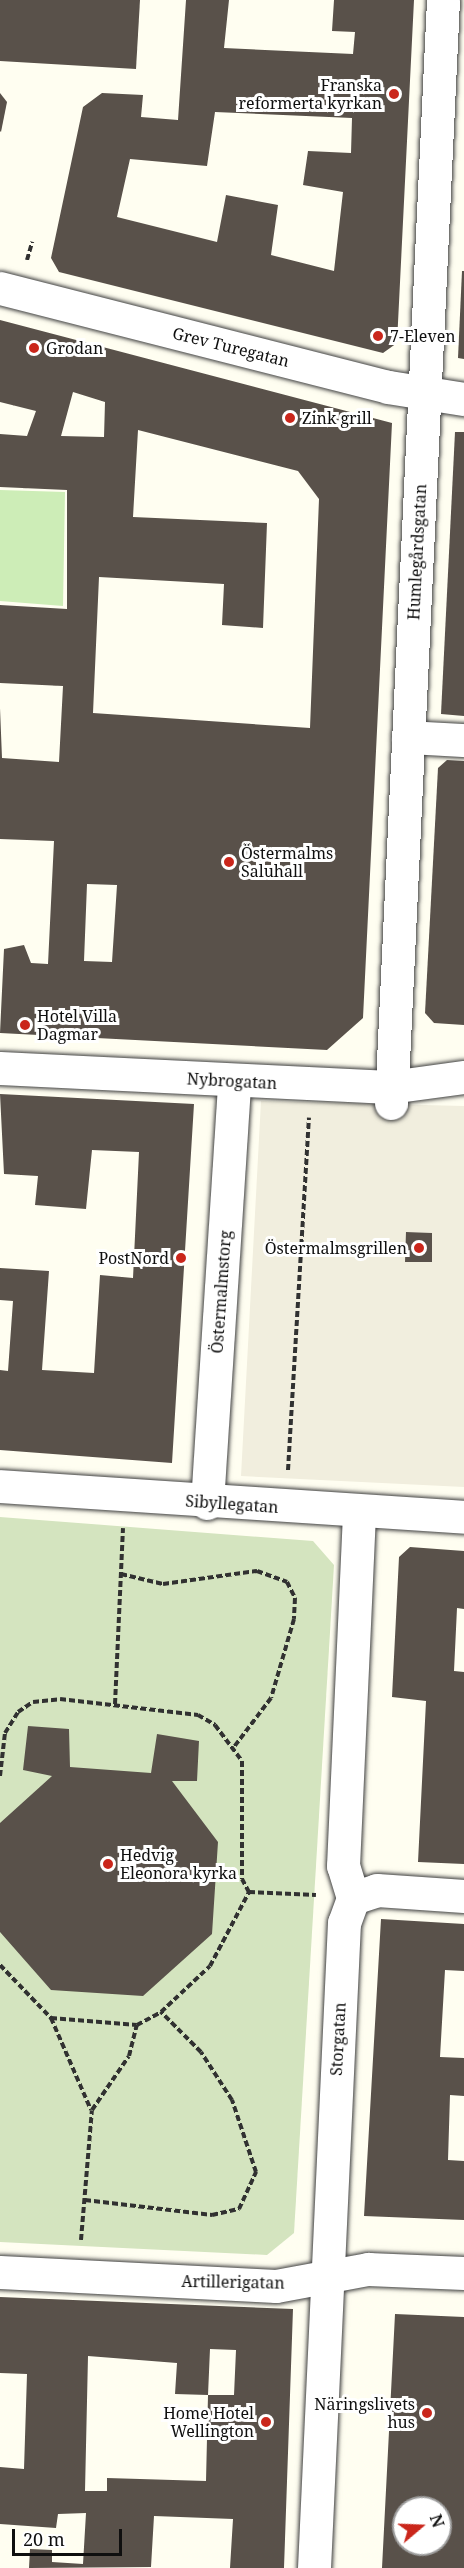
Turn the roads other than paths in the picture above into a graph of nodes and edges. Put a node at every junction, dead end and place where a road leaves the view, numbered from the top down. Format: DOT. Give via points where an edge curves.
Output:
graph roads {
  1 [pos="443,0"];
  2 [pos="0,288"];
  3 [pos="426,392"];
  4 [pos="464,399"];
  5 [pos="408,737"];
  6 [pos="464,740"];
  7 [pos="0,1068"];
  8 [pos="464,1077"];
  9 [pos="234,1081"];
  10 [pos="391,1095"];
  11 [pos="0,1486"];
  12 [pos="207,1503"];
  13 [pos="359,1514"];
  14 [pos="464,1517"];
  15 [pos="464,1896"];
  16 [pos="353,1898"];
  17 [pos="0,2272"];
  18 [pos="464,2273"];
  19 [pos="330,2277"];
  20 [pos="315,2568"];
  1 -- 3 [label="street, Humlegårdsgatan"];
  2 -- 3 [label="street, Grev Turegatan" via="388,387"];
  3 -- 4 [label="street, Grev Turegatan"];
  3 -- 5 [label="street, Humlegårdsgatan"];
  5 -- 6 [label="street"];
  5 -- 10 [label="street, Humlegårdsgatan"];
  7 -- 9 [label="street, Nybrogatan"];
  8 -- 10 [label="street, Nybrogatan"];
  9 -- 10 [label="street, Nybrogatan" via="311,1084"];
  9 -- 12 [label="street, Östermalmstorg"];
  11 -- 12 [label="street, Sibyllegatan"];
  12 -- 13 [label="street, Sibyllegatan"];
  13 -- 14 [label="street, Sibyllegatan"];
  13 -- 16 [label="street" via="343,1866"];
  15 -- 16 [label="street" via="377,1890"];
  16 -- 19 [label="street, Storgatan" via="344,1923"];
  17 -- 19 [label="street, Artillerigatan" via="276,2286"];
  18 -- 19 [label="street, Artillerigatan" via="368,2269"];
  19 -- 20 [label="street, Storgatan"];
}
